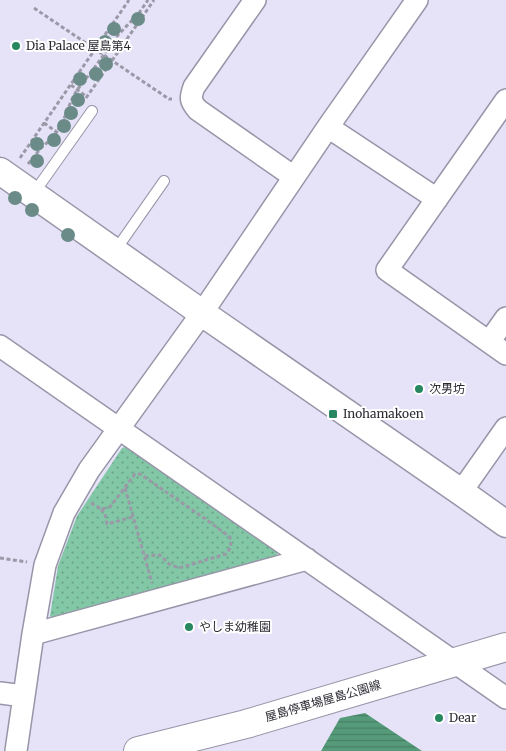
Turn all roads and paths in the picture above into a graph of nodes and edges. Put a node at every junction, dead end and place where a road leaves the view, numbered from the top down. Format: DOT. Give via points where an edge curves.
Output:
graph roads {
  1 [pos="129,0"];
  2 [pos="148,0"];
  3 [pos="154,0"];
  4 [pos="255,0"];
  5 [pos="417,0"];
  6 [pos="34,8"];
  7 [pos="96,48"];
  8 [pos="105,54"];
  9 [pos="113,60"];
  10 [pos="70,85"];
  11 [pos="77,90"];
  12 [pos="87,97"];
  13 [pos="176,100"];
  14 [pos="506,100"];
  15 [pos="82,104"];
  16 [pos="92,111"];
  17 [pos="44,123"];
  18 [pos="328,127"];
  19 [pos="57,132"];
  20 [pos="61,134"];
  21 [pos="14,168"];
  22 [pos="294,177"];
  23 [pos="164,181"];
  24 [pos="33,194"];
  25 [pos="437,199"];
  26 [pos="115,252"];
  27 [pos="202,313"];
  28 [pos="506,318"];
  29 [pos="0,346"];
  30 [pos="498,348"];
  31 [pos="118,428"];
  32 [pos="506,428"];
  33 [pos="125,487"];
  34 [pos="461,492"];
  35 [pos="87,500"];
  36 [pos="101,509"];
  37 [pos="133,517"];
  38 [pos="506,524"];
  39 [pos="144,556"];
  40 [pos="0,558"];
  41 [pos="306,559"];
  42 [pos="35,563"];
  43 [pos="156,600"];
  44 [pos="33,634"];
  45 [pos="506,647"];
  46 [pos="454,662"];
  47 [pos="0,693"];
  48 [pos="24,696"];
  49 [pos="506,698"];
  50 [pos="16,751"];
  51 [pos="138,751"];
  1 -- 7 [label="path"];
  2 -- 8 [label="path"];
  3 -- 9 [label="path"];
  4 -- 22 [label="street" via="194,87 191,100 198,110"];
  5 -- 18 [label="street"];
  6 -- 7 [label="path"];
  7 -- 8 [label="path"];
  7 -- 10 [label="path"];
  8 -- 9 [label="path"];
  8 -- 11 [label="path"];
  9 -- 12 [label="path"];
  9 -- 13 [label="path" via="169,99"];
  10 -- 11 [label="path"];
  10 -- 17 [label="path"];
  11 -- 12 [label="path"];
  11 -- 19 [label="path"];
  12 -- 15 [label="path"];
  14 -- 25 [label="street"];
  16 -- 24 [label="lane"];
  17 -- 19 [label="path"];
  17 -- 21 [label="path"];
  18 -- 22 [label="street"];
  18 -- 25 [label="street"];
  19 -- 20 [label="path"];
  19 -- 21 [label="path" via="36,154"];
  21 -- 24 [label="street"];
  22 -- 27 [label="street"];
  23 -- 26 [label="lane"];
  24 -- 26 [label="street"];
  25 -- 30 [label="street" via="387,270"];
  26 -- 27 [label="street"];
  27 -- 31 [label="street"];
  27 -- 34 [label="street"];
  28 -- 30 [label="street"];
  29 -- 31 [label="street"];
  31 -- 41 [label="street"];
  31 -- 44 [label="street" via="64,513 45,565"];
  32 -- 34 [label="street"];
  33 -- 36 [label="path" via="110,507"];
  33 -- 37 [label="path"];
  33 -- 39 [label="path" via="135,474 140,474 230,538 231,547 226,554 178,568 160,555"];
  34 -- 38 [label="street"];
  35 -- 36 [label="path"];
  36 -- 37 [label="path" via="107,524"];
  37 -- 39 [label="path"];
  39 -- 43 [label="path"];
  40 -- 42 [label="path"];
  41 -- 43 [label="street"];
  41 -- 46 [label="street"];
  43 -- 44 [label="street"];
  44 -- 48 [label="street"];
  45 -- 46 [label="main road, 屋島停車場屋島公園線"];
  46 -- 49 [label="street"];
  46 -- 51 [label="main road, 屋島停車場屋島公園線" via="246,724"];
  47 -- 48 [label="street"];
  48 -- 50 [label="street"];
}
